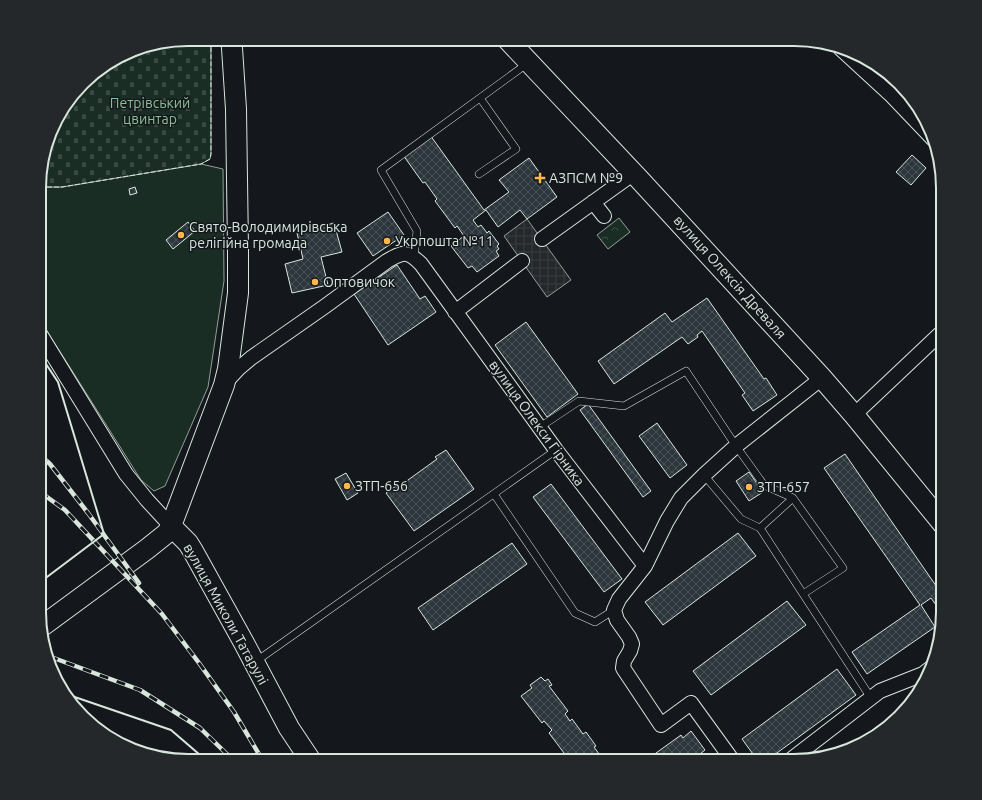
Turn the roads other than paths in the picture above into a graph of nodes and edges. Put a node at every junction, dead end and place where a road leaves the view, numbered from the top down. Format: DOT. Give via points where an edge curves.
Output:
graph roads {
  1 [pos="232,46"];
  2 [pos="514,46"];
  3 [pos="851,58"];
  4 [pos="529,62"];
  5 [pos="896,88"];
  6 [pos="890,94"];
  7 [pos="480,98"];
  8 [pos="922,126"];
  9 [pos="634,173"];
  10 [pos="479,174"];
  11 [pos="593,202"];
  12 [pos="604,216"];
  13 [pos="542,239"];
  14 [pos="414,257"];
  15 [pos="522,261"];
  16 [pos="455,312"];
  17 [pos="936,338"];
  18 [pos="46,344"];
  19 [pos="822,378"];
  20 [pos="224,385"];
  21 [pos="854,415"];
  22 [pos="540,427"];
  23 [pos="736,446"];
  24 [pos="556,450"];
  25 [pos="704,475"];
  26 [pos="494,494"];
  27 [pos="793,498"];
  28 [pos="936,515"];
  29 [pos="171,526"];
  30 [pos="760,528"];
  31 [pos="645,566"];
  32 [pos="803,594"];
  33 [pos="614,610"];
  34 [pos="46,623"];
  35 [pos="254,662"];
  36 [pos="921,675"];
  37 [pos="871,698"];
  38 [pos="306,754"];
  39 [pos="728,754"];
  40 [pos="798,754"];
  1 -- 20 [label="street" via="236,109 238,292"];
  2 -- 4 [label="street, вулиця Олексія Древаля"];
  3 -- 6 [label="street"];
  4 -- 7 [label="lane"];
  4 -- 9 [label="street, вулиця Олексія Древаля"];
  5 -- 6 [label="street"];
  6 -- 8 [label="street"];
  7 -- 10 [label="lane" via="516,149"];
  7 -- 14 [label="lane" via="381,170 417,231"];
  9 -- 11 [label="street"];
  9 -- 19 [label="street, вулиця Олексія Древаля"];
  11 -- 12 [label="street"];
  11 -- 13 [label="street"];
  14 -- 16 [label="street, вулиця Олекси Гірника"];
  14 -- 20 [label="street" via="406,253 387,261 251,358"];
  15 -- 16 [label="street"];
  16 -- 22 [label="street, вулиця Олекси Гірника"];
  17 -- 21 [label="street"];
  18 -- 29 [label="street, вулиця Миколи Татарулі" via="126,474"];
  19 -- 21 [label="street, вулиця Олексія Древаля"];
  19 -- 23 [label="street"];
  20 -- 29 [label="street"];
  21 -- 28 [label="street, вулиця Олексія Древаля"];
  22 -- 23 [label="lane" via="579,401 624,406 686,371"];
  22 -- 24 [label="street, вулиця Олекси Гірника"];
  23 -- 25 [label="street"];
  23 -- 27 [label="lane" via="764,485"];
  24 -- 26 [label="lane"];
  24 -- 31 [label="street, вулиця Олекси Гірника"];
  25 -- 30 [label="lane" via="741,519"];
  25 -- 31 [label="street" via="681,498"];
  26 -- 33 [label="lane" via="575,612 595,622"];
  26 -- 35 [label="lane"];
  27 -- 30 [label="lane"];
  27 -- 32 [label="lane" via="843,568"];
  29 -- 34 [label="street" via="147,549"];
  29 -- 35 [label="street, вулиця Миколи Татарулі" via="193,551"];
  30 -- 32 [label="lane"];
  31 -- 33 [label="street" via="619,599"];
  32 -- 37 [label="lane"];
  33 -- 39 [label="street" via="617,620 632,644 624,661 624,668 660,724 691,703"];
  35 -- 38 [label="street, вулиця Миколи Татарулі" via="289,728"];
  36 -- 37 [label="street" via="880,690"];
  37 -- 40 [label="street"];
}
